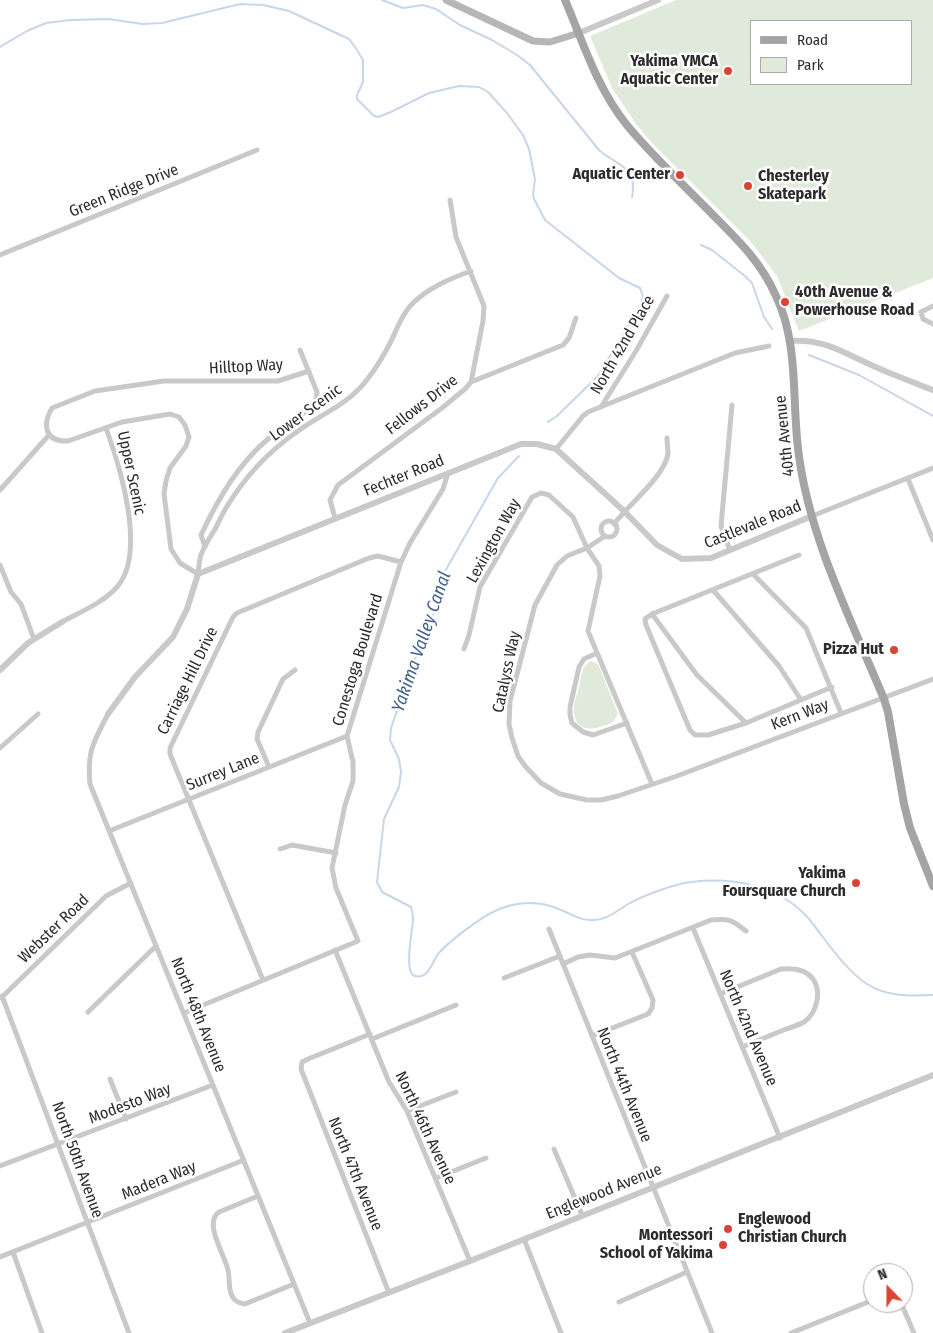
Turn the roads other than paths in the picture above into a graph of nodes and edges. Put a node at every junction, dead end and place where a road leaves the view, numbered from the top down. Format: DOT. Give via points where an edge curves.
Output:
graph roads {
  1 [pos="446,0"];
  2 [pos="565,0"];
  3 [pos="658,0"];
  4 [pos="579,33"];
  5 [pos="257,150"];
  6 [pos="450,200"];
  7 [pos="0,256"];
  8 [pos="470,271"];
  9 [pos="666,296"];
  10 [pos="933,306"];
  11 [pos="576,318"];
  12 [pos="933,324"];
  13 [pos="790,341"];
  14 [pos="769,346"];
  15 [pos="300,350"];
  16 [pos="309,371"];
  17 [pos="471,382"];
  18 [pos="933,390"];
  19 [pos="732,405"];
  20 [pos="601,407"];
  21 [pos="106,428"];
  22 [pos="49,435"];
  23 [pos="667,438"];
  24 [pos="556,449"];
  25 [pos="933,468"];
  26 [pos="448,473"];
  27 [pos="908,479"];
  28 [pos="0,490"];
  29 [pos="624,511"];
  30 [pos="812,516"];
  31 [pos="335,518"];
  32 [pos="614,524"];
  33 [pos="605,536"];
  34 [pos="933,540"];
  35 [pos="205,546"];
  36 [pos="587,548"];
  37 [pos="730,550"];
  38 [pos="799,555"];
  39 [pos="401,562"];
  40 [pos="0,565"];
  41 [pos="198,574"];
  42 [pos="754,574"];
  43 [pos="713,590"];
  44 [pos="652,614"];
  45 [pos="62,622"];
  46 [pos="34,639"];
  47 [pos="464,650"];
  48 [pos="597,653"];
  49 [pos="0,670"];
  50 [pos="295,670"];
  51 [pos="933,679"];
  52 [pos="832,687"];
  53 [pos="884,699"];
  54 [pos="801,700"];
  55 [pos="841,713"];
  56 [pos="38,714"];
  57 [pos="108,714"];
  58 [pos="746,722"];
  59 [pos="627,724"];
  60 [pos="347,736"];
  61 [pos="0,748"];
  62 [pos="269,768"];
  63 [pos="677,776"];
  64 [pos="652,784"];
  65 [pos="188,800"];
  66 [pos="109,831"];
  67 [pos="280,849"];
  68 [pos="336,853"];
  69 [pos="130,883"];
  70 [pos="933,886"];
  71 [pos="693,928"];
  72 [pos="549,929"];
  73 [pos="746,931"];
  74 [pos="156,946"];
  75 [pos="335,950"];
  76 [pos="632,952"];
  77 [pos="560,956"];
  78 [pos="563,964"];
  79 [pos="504,978"];
  80 [pos="263,980"];
  81 [pos="720,994"];
  82 [pos="1,997"];
  83 [pos="456,1005"];
  84 [pos="88,1012"];
  85 [pos="184,1013"];
  86 [pos="371,1036"];
  87 [pos="592,1036"];
  88 [pos="742,1047"];
  89 [pos="933,1075"];
  90 [pos="110,1079"];
  91 [pos="213,1085"];
  92 [pos="456,1092"];
  93 [pos="407,1111"];
  94 [pos="126,1119"];
  95 [pos="780,1138"];
  96 [pos="58,1145"];
  97 [pos="554,1149"];
  98 [pos="486,1158"];
  99 [pos="244,1160"];
  100 [pos="0,1166"];
  101 [pos="436,1178"];
  102 [pos="652,1188"];
  103 [pos="258,1196"];
  104 [pos="582,1216"];
  105 [pos="88,1223"];
  106 [pos="524,1239"];
  107 [pos="13,1252"];
  108 [pos="0,1257"];
  109 [pos="470,1261"];
  110 [pos="687,1272"];
  111 [pos="294,1284"];
  112 [pos="389,1293"];
  113 [pos="619,1302"];
  114 [pos="863,1304"];
  115 [pos="905,1313"];
  116 [pos="310,1323"];
  117 [pos="42,1333"];
  118 [pos="129,1333"];
  119 [pos="285,1333"];
  120 [pos="561,1333"];
  121 [pos="712,1333"];
  122 [pos="792,1333"];
  123 [pos="914,1333"];
  1 -- 4 [label="main road" via="533,41 550,42"];
  2 -- 4 [label="main road, 40th Avenue"];
  3 -- 4 [label="street"];
  4 -- 13 [label="main road, 40th Avenue" via="605,93 625,122 759,264 777,297"];
  5 -- 7 [label="street, Green Ridge Drive"];
  6 -- 8 [label="street, Fellows Drive" via="456,237"];
  8 -- 17 [label="street, Fellows Drive" via="484,306"];
  8 -- 35 [label="street, Lower Scenic" via="437,285 410,306 369,378 349,398 297,432 262,462 226,507"];
  9 -- 20 [label="street, North 42nd Place"];
  10 -- 12 [label="street" via="921,312 923,319"];
  11 -- 17 [label="street" via="563,345"];
  13 -- 18 [label="street" via="805,340 829,346"];
  13 -- 30 [label="main road, 40th Avenue" via="799,456"];
  14 -- 20 [label="street" via="735,353"];
  15 -- 16 [label="street"];
  16 -- 22 [label="street, Hilltop Way" via="278,381 164,381 95,391 52,408 46,422"];
  16 -- 35 [label="street" via="317,392 316,404 268,439 240,467 201,535"];
  17 -- 31 [label="street, Fellows Drive" via="442,408 338,485 330,500"];
  19 -- 37 [label="street" via="721,526"];
  20 -- 24 [label="street" via="583,416"];
  21 -- 22 [label="street" via="68,441"];
  21 -- 41 [label="street, Upper Scenic" via="170,414 179,417 185,425 188,441 170,468 164,494 171,549 180,563"];
  21 -- 45 [label="street, Upper Scenic" via="123,487 130,557 117,588 101,601"];
  22 -- 28 [label="street"];
  23 -- 29 [label="street, Catalyss Way" via="668,453 662,470"];
  24 -- 26 [label="street, Fechter Road" via="521,444"];
  24 -- 29 [label="street, Castlevale Road"];
  25 -- 27 [label="street, Castlevale Road"];
  26 -- 31 [label="street, Fechter Road"];
  26 -- 39 [label="street, Conestoga Boulevard" via="443,489"];
  27 -- 30 [label="street, Castlevale Road"];
  27 -- 34 [label="street"];
  29 -- 32 [label="street, Catalyss Way"];
  29 -- 37 [label="street, Castlevale Road" via="657,545 682,559 711,558"];
  30 -- 37 [label="street, Castlevale Road"];
  30 -- 53 [label="main road, 40th Avenue" via="832,574"];
  31 -- 41 [label="street, Fechter Road"];
  32 -- 33 [label="street, Catalyss Way" via="617,528 614,535"];
  32 -- 33 [label="street, Catalyss Way" via="602,524"];
  33 -- 36 [label="street, Catalyss Way"];
  35 -- 41 [label="street, Lower Scenic"];
  36 -- 47 [label="street, Lexington Way" via="573,517 549,495 541,493 532,498 480,587"];
  36 -- 48 [label="street" via="600,571 588,631"];
  36 -- 64 [label="street, Catalyss Way" via="557,565 535,605 510,701 509,724 515,749 524,766 541,784 560,794 601,800"];
  38 -- 42 [label="street"];
  39 -- 60 [label="street, Conestoga Boulevard"];
  39 -- 65 [label="street, Carriage Hill Drive" via="378,556 369,558 241,610 232,617 170,748"];
  40 -- 46 [label="street" via="11,592 21,604"];
  41 -- 57 [label="street" via="187,609 173,637 135,678"];
  42 -- 43 [label="street"];
  42 -- 52 [label="street" via="806,628"];
  43 -- 44 [label="street"];
  43 -- 54 [label="street" via="780,666"];
  44 -- 58 [label="street" via="697,675"];
  44 -- 58 [label="street" via="645,618 646,625 690,730 695,735 708,735"];
  45 -- 46 [label="street"];
  46 -- 49 [label="street"];
  48 -- 59 [label="street"];
  48 -- 59 [label="street" via="584,659 579,667 570,707 572,723 593,735"];
  50 -- 62 [label="street" via="283,679 258,732 259,745"];
  51 -- 53 [label="street, Kern Way"];
  52 -- 54 [label="street"];
  52 -- 55 [label="street"];
  53 -- 55 [label="street, Kern Way"];
  53 -- 70 [label="main road, 40th Avenue" via="908,821"];
  54 -- 58 [label="street"];
  55 -- 63 [label="street, Kern Way"];
  56 -- 61 [label="street"];
  57 -- 66 [label="street, North 48th Avenue" via="88,762 90,784"];
  59 -- 64 [label="street"];
  60 -- 62 [label="street, Surrey Lane"];
  60 -- 68 [label="street, Conestoga Boulevard" via="354,773"];
  62 -- 65 [label="street, Surrey Lane"];
  63 -- 64 [label="street, Catalyss Way"];
  65 -- 66 [label="street, Surrey Lane"];
  65 -- 80 [label="street, Carriage Hill Drive"];
  66 -- 69 [label="street, North 48th Avenue"];
  67 -- 68 [label="street" via="292,845"];
  68 -- 75 [label="street, Conestoga Boulevard" via="332,868 334,879 358,941"];
  69 -- 74 [label="street, North 48th Avenue"];
  69 -- 82 [label="street, Webster Road" via="106,896"];
  71 -- 73 [label="street" via="711,920 724,919 733,921"];
  71 -- 76 [label="street"];
  71 -- 81 [label="street, North 42nd Avenue"];
  72 -- 77 [label="street, North 44th Avenue"];
  74 -- 84 [label="street"];
  74 -- 85 [label="street, North 48th Avenue"];
  75 -- 80 [label="street, Conestoga Boulevard"];
  75 -- 86 [label="street"];
  76 -- 78 [label="street" via="615,958 578,957"];
  76 -- 87 [label="street" via="653,1000 652,1008 648,1014"];
  77 -- 78 [label="street, North 44th Avenue"];
  77 -- 79 [label="street"];
  78 -- 87 [label="street, North 44th Avenue"];
  80 -- 85 [label="street, Conestoga Boulevard"];
  81 -- 88 [label="street, North 42nd Avenue"];
  81 -- 88 [label="street" via="781,969 806,973 814,980 818,992 815,1008 804,1022"];
  82 -- 96 [label="street, North 50th Avenue"];
  83 -- 86 [label="street"];
  85 -- 91 [label="street, North 48th Avenue"];
  86 -- 93 [label="street, North 46th Avenue" via="389,1082"];
  86 -- 112 [label="street, North 47th Avenue" via="302,1062 302,1074"];
  87 -- 102 [label="street, North 44th Avenue"];
  88 -- 95 [label="street, North 42nd Avenue"];
  89 -- 95 [label="street, Englewood Avenue"];
  90 -- 94 [label="street"];
  91 -- 94 [label="street, Modesto Way"];
  91 -- 99 [label="street, North 48th Avenue"];
  92 -- 93 [label="street"];
  93 -- 101 [label="street, North 46th Avenue"];
  94 -- 96 [label="street, Modesto Way"];
  95 -- 102 [label="street, Englewood Avenue"];
  96 -- 100 [label="street, Modesto Way"];
  96 -- 105 [label="street, North 50th Avenue"];
  97 -- 104 [label="street"];
  98 -- 101 [label="street"];
  99 -- 103 [label="street, North 48th Avenue"];
  99 -- 105 [label="street, Madera Way"];
  101 -- 109 [label="street, North 46th Avenue"];
  102 -- 104 [label="street, Englewood Avenue"];
  102 -- 110 [label="street, North 44th Avenue"];
  103 -- 111 [label="street, North 48th Avenue"];
  103 -- 111 [label="street" via="219,1212 212,1220 228,1269 232,1296 245,1304"];
  104 -- 106 [label="street, Englewood Avenue"];
  105 -- 107 [label="street, Madera Way"];
  105 -- 118 [label="street, North 50th Avenue"];
  106 -- 109 [label="street, Englewood Avenue"];
  106 -- 120 [label="street"];
  107 -- 108 [label="street, Madera Way"];
  107 -- 117 [label="street"];
  109 -- 112 [label="street, Englewood Avenue"];
  110 -- 113 [label="street"];
  110 -- 121 [label="street, North 44th Avenue"];
  111 -- 116 [label="street, North 48th Avenue"];
  112 -- 116 [label="street, Englewood Avenue"];
  114 -- 122 [label="street"];
  115 -- 123 [label="street"];
  116 -- 119 [label="street, Englewood Avenue"];
}
